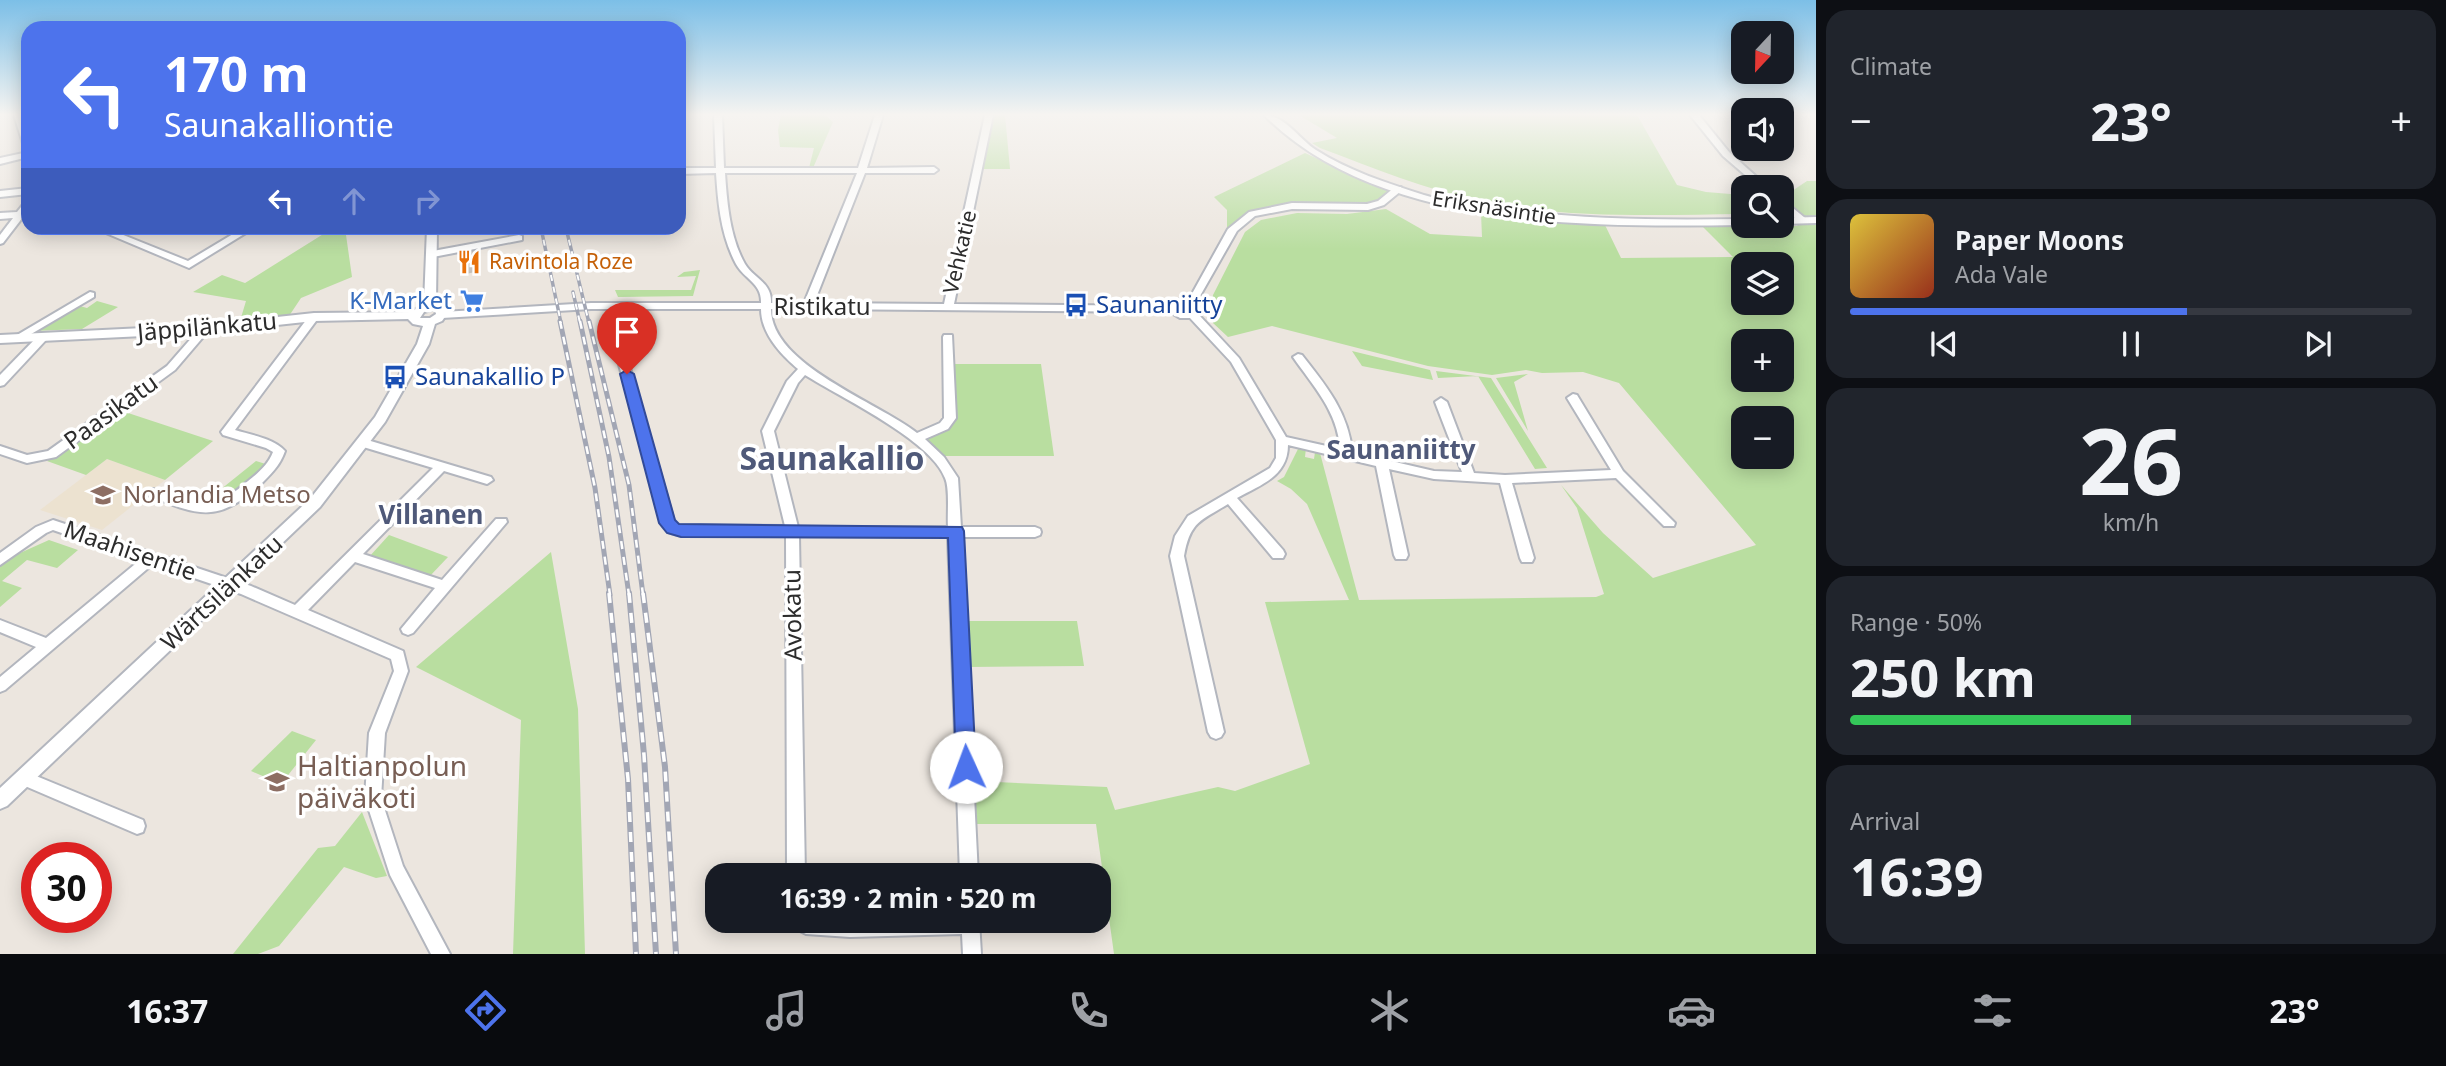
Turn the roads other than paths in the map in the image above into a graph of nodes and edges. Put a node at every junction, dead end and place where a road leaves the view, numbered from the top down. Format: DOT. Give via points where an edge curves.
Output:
graph roads {
  1 [pos="720,160"];
  2 [pos="865,160"];
  3 [pos="980,160"];
  4 [pos="1325,160"];
  5 [pos="1732,160"];
  6 [pos="720,169"];
  7 [pos="862,169"];
  8 [pos="934,170"];
  9 [pos="686,171"];
  10 [pos="1750,175"];
  11 [pos="1398,189"];
  12 [pos="21,192"];
  13 [pos="0,194"];
  14 [pos="1794,213"];
  15 [pos="21,214"];
  16 [pos="0,216"];
  17 [pos="21,217"];
  18 [pos="1794,220"];
  19 [pos="1802,220"];
  20 [pos="1816,220"];
  21 [pos="1731,222"];
  22 [pos="116,235"];
  23 [pos="238,235"];
  24 [pos="432,235"];
  25 [pos="519,238"];
  26 [pos="0,241"];
  27 [pos="433,254"];
  28 [pos="90,295"];
  29 [pos="765,307"];
  30 [pos="948,307"];
  31 [pos="807,308"];
  32 [pos="1192,309"];
  33 [pos="434,315"];
  34 [pos="314,317"];
  35 [pos="205,329"];
  36 [pos="948,337"];
  37 [pos="17,338"];
  38 [pos="42,338"];
  39 [pos="0,339"];
  40 [pos="620,350"];
  41 [pos="1298,357"];
  42 [pos="804,369"];
  43 [pos="0,382"];
  44 [pos="1573,398"];
  45 [pos="1441,402"];
  46 [pos="916,438"];
  47 [pos="1282,440"];
  48 [pos="364,443"];
  49 [pos="0,450"];
  50 [pos="1346,455"];
  51 [pos="1382,465"];
  52 [pos="441,467"];
  53 [pos="1619,474"];
  54 [pos="1470,478"];
  55 [pos="1506,479"];
  56 [pos="487,480"];
  57 [pos="153,493"];
  58 [pos="1229,498"];
  59 [pos="500,522"];
  60 [pos="1669,523"];
  61 [pos="792,530"];
  62 [pos="956,531"];
  63 [pos="1035,532"];
  64 [pos="1278,554"];
  65 [pos="1401,555"];
  66 [pos="354,556"];
  67 [pos="151,558"];
  68 [pos="1527,558"];
  69 [pos="0,560"];
  70 [pos="231,585"];
  71 [pos="444,586"];
  72 [pos="298,611"];
  73 [pos="0,626"];
  74 [pos="408,629"];
  75 [pos="48,645"];
  76 [pos="0,686"];
  77 [pos="1216,732"];
  78 [pos="24,778"];
  79 [pos="0,800"];
  80 [pos="137,826"];
  81 [pos="796,863"];
  82 [pos="970,863"];
  83 [pos="971,933"];
  84 [pos="441,954"];
  85 [pos="972,954"];
  1 -- 6 [label="street"];
  2 -- 7 [label="street"];
  3 -- 30 [label="street, Vehkatie"];
  4 -- 11 [label="street, Eriksnäsintie"];
  5 -- 10 [label="street"];
  6 -- 7 [label="street"];
  6 -- 9 [label="street"];
  6 -- 29 [label="street" via="738,260 764,287"];
  7 -- 8 [label="street"];
  7 -- 31 [label="street"];
  11 -- 21 [label="street, Eriksnäsintie" via="1454,205 1521,216 1615,223"];
  11 -- 32 [label="street" via="1381,204 1368,207 1292,206 1252,214 1233,229"];
  12 -- 13 [label="street"];
  14 -- 19 [label="street"];
  15 -- 16 [label="street"];
  17 -- 26 [label="street"];
  18 -- 19 [label="street"];
  19 -- 20 [label="street"];
  22 -- 23 [label="street" via="189,265"];
  24 -- 27 [label="street, Wärtsilänkatu"];
  25 -- 27 [label="street"];
  27 -- 33 [label="street, Wärtsilänkatu"];
  28 -- 37 [label="street"];
  29 -- 31 [label="street, Ristikatu"];
  29 -- 33 [label="street, Ristikatu" via="591,306"];
  29 -- 42 [label="street" via="776,339"];
  30 -- 31 [label="street, Ristikatu"];
  30 -- 32 [label="street, Ristikatu" via="1173,309 1178,303"];
  32 -- 47 [label="street" via="1235,360"];
  33 -- 34 [label="street, Jäppilänkatu"];
  33 -- 48 [label="street, Wärtsilänkatu" via="423,344"];
  34 -- 35 [label="street, Jäppilänkatu"];
  34 -- 57 [label="street" via="227,432 279,451 270,468 238,499 220,508 202,511"];
  35 -- 38 [label="street, Jäppilänkatu"];
  35 -- 49 [label="street, Paasikatu" via="171,368 52,454 27,459"];
  36 -- 46 [label="street" via="950,418 944,426"];
  37 -- 38 [label="street, Jäppilänkatu"];
  37 -- 39 [label="street, Jäppilänkatu"];
  38 -- 43 [label="street"];
  40 -- 61 [label="street" via="668,523 681,531"];
  41 -- 50 [label="street" via="1335,407 1345,434"];
  42 -- 46 [label="street"];
  42 -- 61 [label="street, Avokatu" via="768,431"];
  44 -- 53 [label="street"];
  45 -- 54 [label="street"];
  46 -- 62 [label="street" via="942,460 952,478"];
  47 -- 50 [label="street"];
  47 -- 58 [label="street" via="1282,458 1274,471"];
  48 -- 52 [label="street"];
  48 -- 70 [label="street, Wärtsilänkatu" via="315,503"];
  50 -- 51 [label="street"];
  51 -- 54 [label="street"];
  51 -- 65 [label="street"];
  52 -- 56 [label="street"];
  52 -- 66 [label="street"];
  53 -- 55 [label="street"];
  53 -- 60 [label="street"];
  54 -- 55 [label="street"];
  55 -- 68 [label="street"];
  58 -- 64 [label="street"];
  58 -- 77 [label="street" via="1193,519 1181,536 1177,556"];
  59 -- 71 [label="street"];
  61 -- 62 [label="street"];
  61 -- 81 [label="street, Avokatu"];
  62 -- 63 [label="street"];
  62 -- 82 [label="street"];
  66 -- 71 [label="street"];
  66 -- 72 [label="street"];
  67 -- 69 [label="street, Maahisentie" via="53,525"];
  67 -- 70 [label="street, Maahisentie"];
  67 -- 75 [label="street"];
  70 -- 72 [label="street, Maahisentie"];
  70 -- 78 [label="street, Wärtsilänkatu"];
  71 -- 74 [label="street"];
  72 -- 84 [label="street, Maahisentie" via="398,655 401,671 377,733 373,798 396,870"];
  73 -- 75 [label="street"];
  75 -- 76 [label="street"];
  78 -- 79 [label="street, Wärtsilänkatu"];
  78 -- 80 [label="street"];
  83 -- 85 [label="street"];
}
